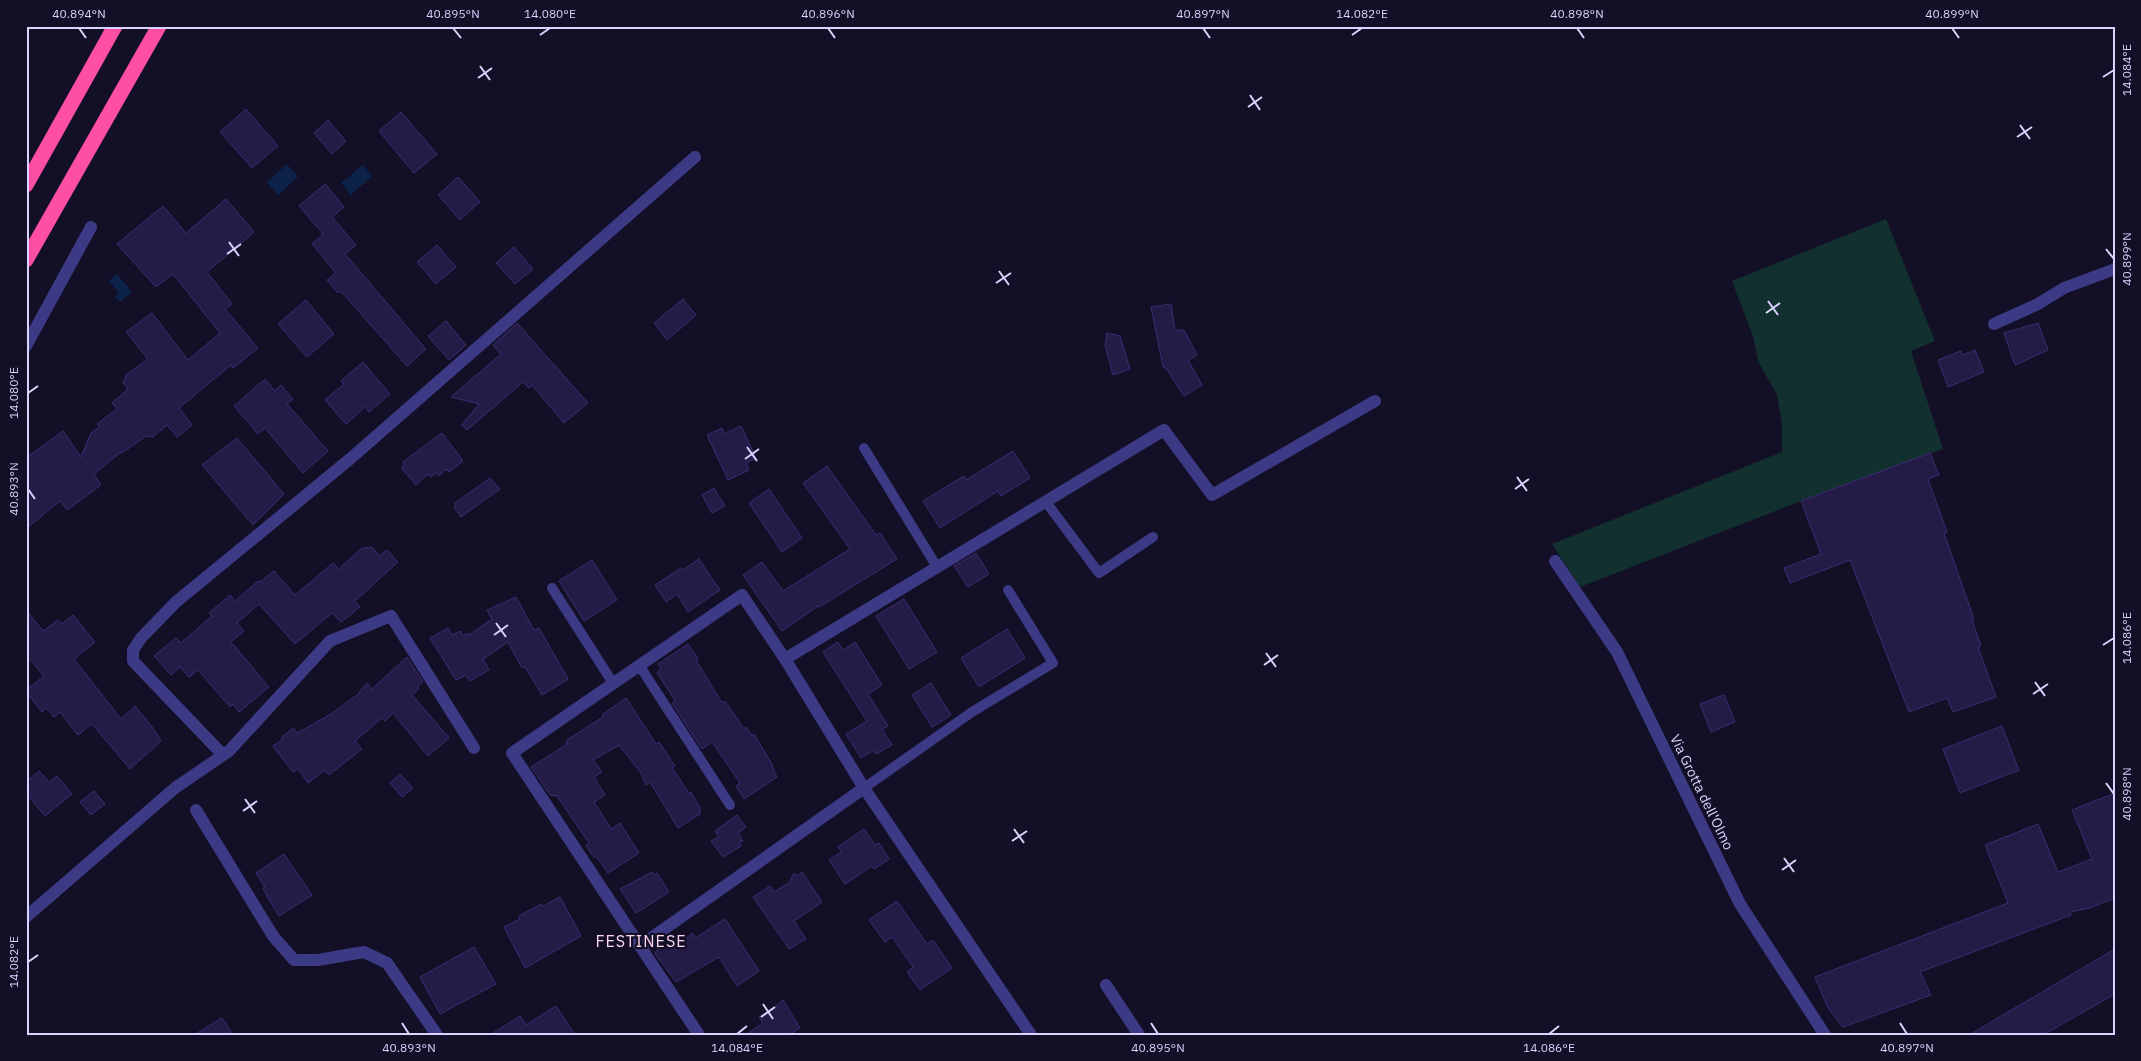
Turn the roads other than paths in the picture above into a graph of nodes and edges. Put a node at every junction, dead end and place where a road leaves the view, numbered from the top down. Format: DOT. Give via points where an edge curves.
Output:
graph roads {
  1 [pos="115,26"];
  2 [pos="159,26"];
  3 [pos="695,157"];
  4 [pos="26,184"];
  5 [pos="91,227"];
  6 [pos="26,260"];
  7 [pos="2115,269"];
  8 [pos="1994,324"];
  9 [pos="26,346"];
  10 [pos="1375,400"];
  11 [pos="864,448"];
  12 [pos="1046,502"];
  13 [pos="1153,537"];
  14 [pos="1555,562"];
  15 [pos="937,567"];
  16 [pos="552,588"];
  17 [pos="1008,590"];
  18 [pos="785,659"];
  19 [pos="639,665"];
  20 [pos="613,683"];
  21 [pos="474,748"];
  22 [pos="223,755"];
  23 [pos="864,788"];
  24 [pos="730,805"];
  25 [pos="196,810"];
  26 [pos="26,917"];
  27 [pos="640,946"];
  28 [pos="1106,985"];
  29 [pos="437,1035"];
  30 [pos="699,1035"];
  31 [pos="1031,1035"];
  32 [pos="1139,1035"];
  33 [pos="1825,1035"];
  1 -- 4 [label="highway"];
  2 -- 6 [label="highway"];
  3 -- 22 [label="street" via="350,460 176,602 141,638 133,650 133,662"];
  5 -- 9 [label="street"];
  7 -- 8 [label="street" via="2064,288"];
  10 -- 12 [label="street" via="1212,495 1164,430"];
  11 -- 15 [label="lane"];
  12 -- 13 [label="lane" via="1099,573"];
  12 -- 15 [label="street"];
  14 -- 33 [label="street, Via Grotta dell'Olmo" via="1617,652 1740,904"];
  15 -- 18 [label="street"];
  16 -- 20 [label="lane"];
  17 -- 23 [label="lane" via="1053,663 972,712"];
  18 -- 19 [label="street" via="742,595"];
  18 -- 23 [label="street"];
  19 -- 20 [label="street"];
  19 -- 24 [label="lane"];
  20 -- 27 [label="street" via="512,753"];
  21 -- 22 [label="street" via="391,616 330,641"];
  22 -- 26 [label="street" via="175,788"];
  23 -- 27 [label="street"];
  23 -- 31 [label="street"];
  25 -- 29 [label="street" via="273,936 294,960 318,960 364,952 387,963"];
  27 -- 30 [label="street"];
  28 -- 32 [label="street"];
}
